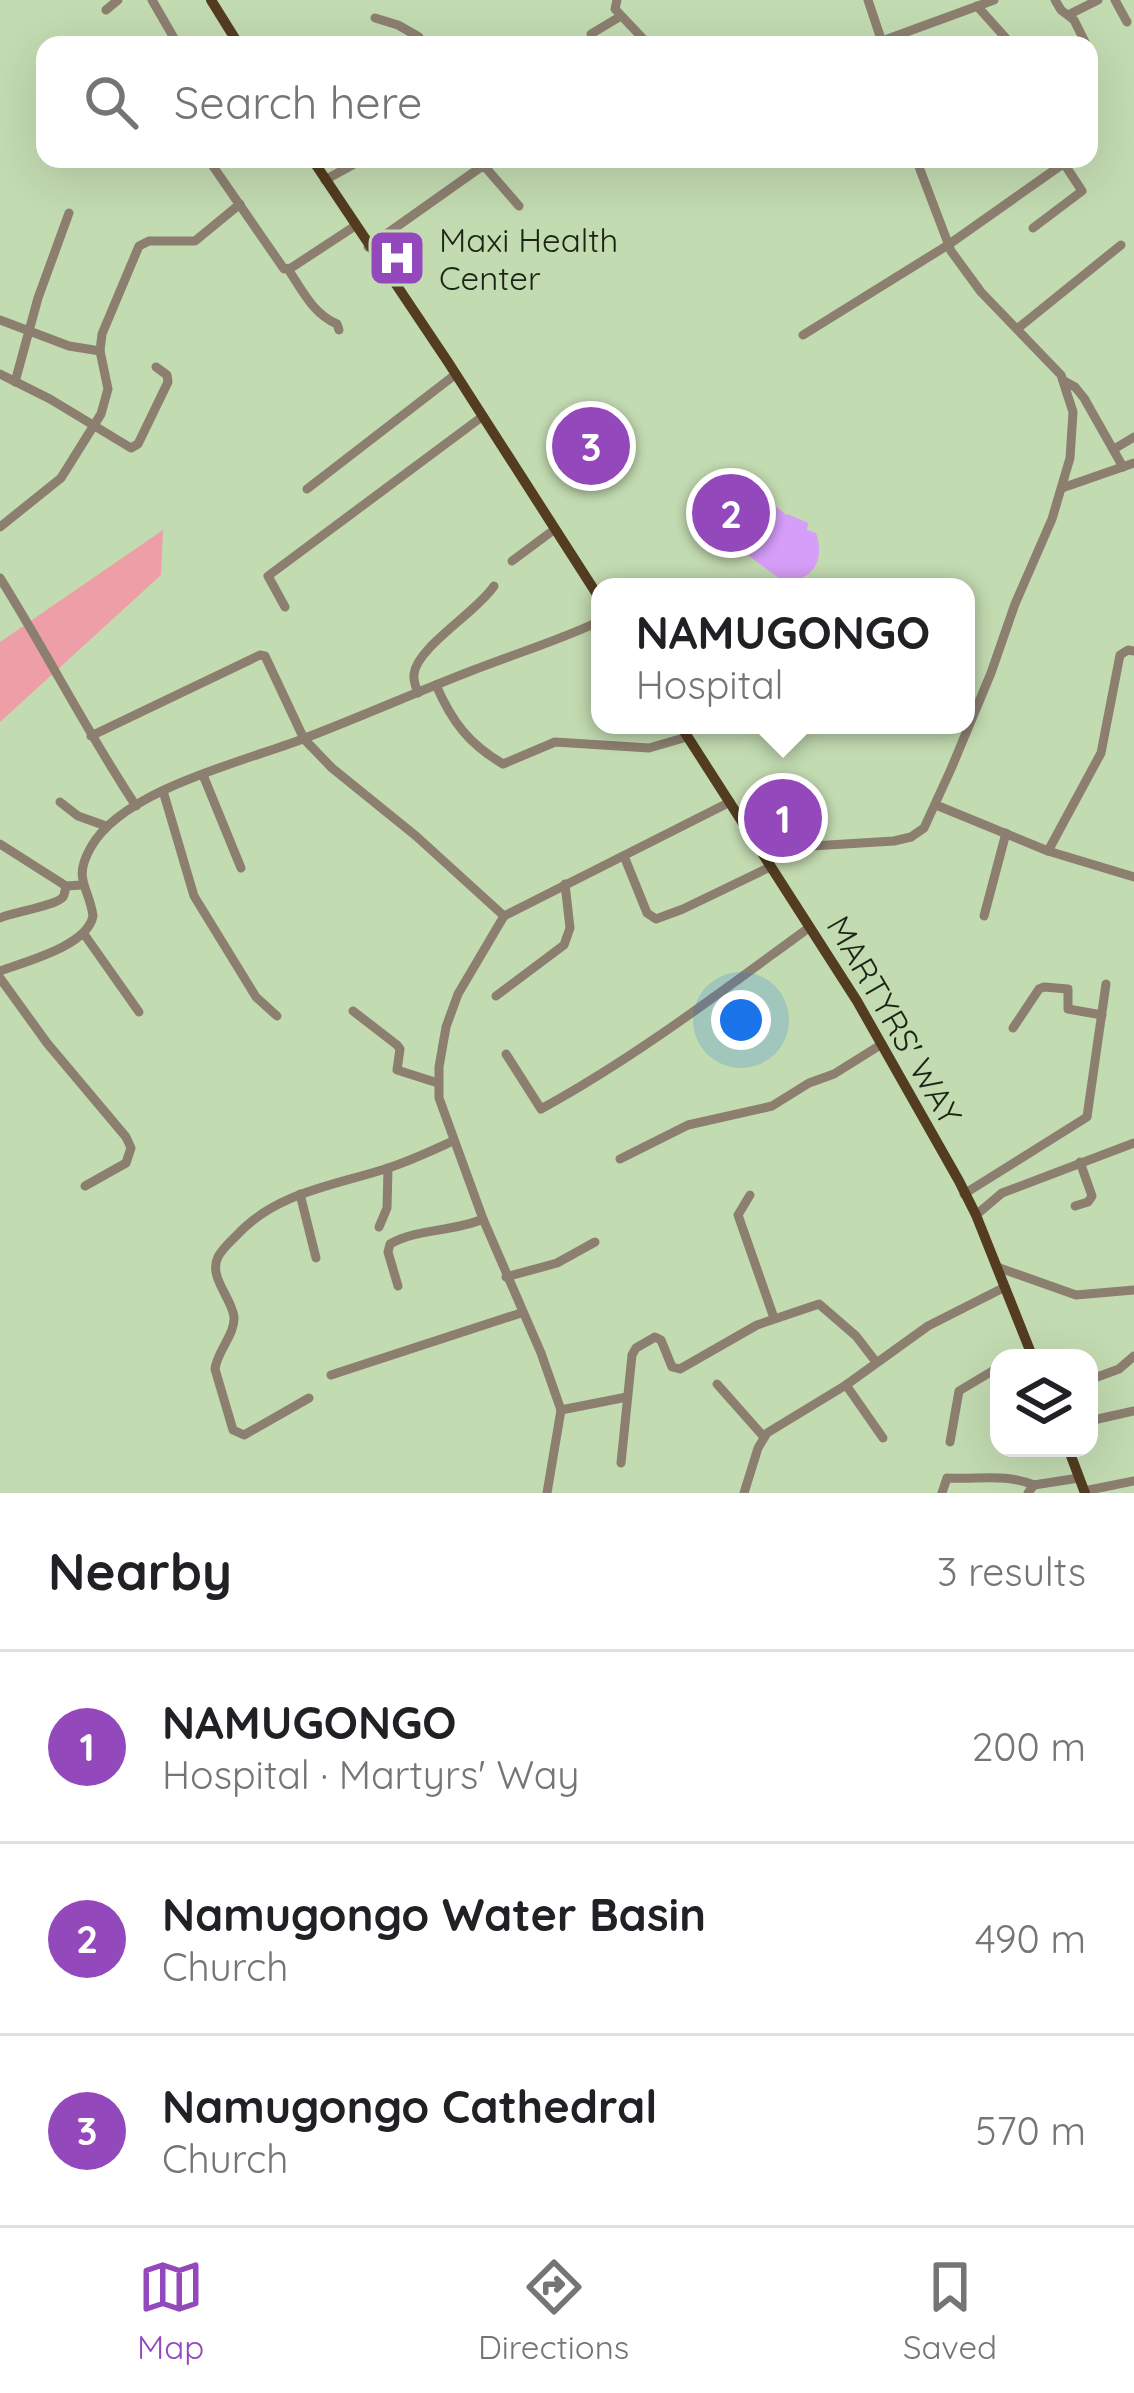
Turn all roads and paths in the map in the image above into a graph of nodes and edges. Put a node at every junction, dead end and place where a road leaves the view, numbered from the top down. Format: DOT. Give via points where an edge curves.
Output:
graph roads {
  1 [pos="118,0"];
  2 [pos="152,0"];
  3 [pos="616,0"];
  4 [pos="868,0"];
  5 [pos="994,0"];
  6 [pos="1055,0"];
  7 [pos="1098,0"];
  8 [pos="1114,0"];
  9 [pos="216,1"];
  10 [pos="977,6"];
  11 [pos="106,10"];
  12 [pos="1070,14"];
  13 [pos="621,16"];
  14 [pos="375,18"];
  15 [pos="1126,22"];
  16 [pos="591,34"];
  17 [pos="173,36"];
  18 [pos="234,36"];
  19 [pos="417,36"];
  20 [pos="640,36"];
  21 [pos="881,36"];
  22 [pos="901,36"];
  23 [pos="1004,36"];
  24 [pos="1082,36"];
  25 [pos="214,168"];
  26 [pos="318,168"];
  27 [pos="347,168"];
  28 [pos="481,168"];
  29 [pos="486,168"];
  30 [pos="919,168"];
  31 [pos="1057,168"];
  32 [pos="1067,168"];
  33 [pos="325,180"];
  34 [pos="240,204"];
  35 [pos="519,206"];
  36 [pos="69,213"];
  37 [pos="356,226"];
  38 [pos="1033,227"];
  39 [pos="948,245"];
  40 [pos="1120,245"];
  41 [pos="368,247"];
  42 [pos="288,269"];
  43 [pos="0,320"];
  44 [pos="1017,329"];
  45 [pos="339,330"];
  46 [pos="28,331"];
  47 [pos="803,335"];
  48 [pos="100,352"];
  49 [pos="156,367"];
  50 [pos="0,374"];
  51 [pos="456,374"];
  52 [pos="1064,381"];
  53 [pos="15,382"];
  54 [pos="483,416"];
  55 [pos="94,424"];
  56 [pos="1134,437"];
  57 [pos="1114,448"];
  58 [pos="1129,465"];
  59 [pos="1062,488"];
  60 [pos="307,489"];
  61 [pos="0,527"];
  62 [pos="555,529"];
  63 [pos="512,561"];
  64 [pos="0,578"];
  65 [pos="591,585"];
  66 [pos="494,586"];
  67 [pos="286,607"];
  68 [pos="591,624"];
  69 [pos="1134,652"];
  70 [pos="436,686"];
  71 [pos="418,694"];
  72 [pos="975,711"];
  73 [pos="685,734"];
  74 [pos="966,734"];
  75 [pos="91,736"];
  76 [pos="687,737"];
  77 [pos="304,739"];
  78 [pos="203,775"];
  79 [pos="163,791"];
  80 [pos="60,802"];
  81 [pos="730,802"];
  82 [pos="936,805"];
  83 [pos="136,806"];
  84 [pos="106,826"];
  85 [pos="1006,833"];
  86 [pos="0,844"];
  87 [pos="1048,851"];
  88 [pos="763,855"];
  89 [pos="624,856"];
  90 [pos="770,867"];
  91 [pos="241,868"];
  92 [pos="1134,877"];
  93 [pos="565,884"];
  94 [pos="82,885"];
  95 [pos="66,886"];
  96 [pos="504,916"];
  97 [pos="984,916"];
  98 [pos="0,918"];
  99 [pos="810,927"];
  100 [pos="84,934"];
  101 [pos="0,975"];
  102 [pos="1106,984"];
  103 [pos="496,996"];
  104 [pos="353,1011"];
  105 [pos="139,1012"];
  106 [pos="277,1016"];
  107 [pos="1102,1016"];
  108 [pos="1013,1028"];
  109 [pos="882,1043"];
  110 [pos="506,1054"];
  111 [pos="439,1083"];
  112 [pos="453,1142"];
  113 [pos="1134,1144"];
  114 [pos="620,1159"];
  115 [pos="1080,1162"];
  116 [pos="388,1168"];
  117 [pos="85,1186"];
  118 [pos="300,1194"];
  119 [pos="964,1194"];
  120 [pos="750,1195"];
  121 [pos="1075,1206"];
  122 [pos="976,1215"];
  123 [pos="483,1219"];
  124 [pos="379,1227"];
  125 [pos="595,1242"];
  126 [pos="316,1258"];
  127 [pos="998,1267"];
  128 [pos="506,1277"];
  129 [pos="398,1286"];
  130 [pos="1005,1287"];
  131 [pos="1134,1290"];
  132 [pos="521,1313"];
  133 [pos="773,1318"];
  134 [pos="1025,1349"];
  135 [pos="1134,1356"];
  136 [pos="876,1362"];
  137 [pos="990,1372"];
  138 [pos="331,1375"];
  139 [pos="1098,1377"];
  140 [pos="717,1384"];
  141 [pos="846,1385"];
  142 [pos="627,1397"];
  143 [pos="309,1398"];
  144 [pos="561,1410"];
  145 [pos="1134,1412"];
  146 [pos="1098,1418"];
  147 [pos="764,1437"];
  148 [pos="884,1438"];
  149 [pos="950,1442"];
  150 [pos="1071,1457"];
  151 [pos="621,1463"];
  152 [pos="1079,1478"];
  153 [pos="1134,1481"];
  154 [pos="1031,1489"];
  155 [pos="547,1491"];
  156 [pos="1084,1492"];
  157 [pos="535,1493"];
  158 [pos="744,1493"];
  159 [pos="942,1493"];
  1 -- 11 [label="street"];
  2 -- 17 [label="street"];
  3 -- 13 [label="street"];
  4 -- 21 [label="street"];
  5 -- 10 [label="street"];
  6 -- 12 [label="street"];
  7 -- 12 [label="street"];
  8 -- 15 [label="street"];
  9 -- 18 [label="main road"];
  10 -- 22 [label="street"];
  10 -- 23 [label="street"];
  12 -- 24 [label="street"];
  13 -- 16 [label="street"];
  13 -- 20 [label="street"];
  14 -- 19 [label="street"];
  25 -- 34 [label="street"];
  26 -- 33 [label="main road"];
  27 -- 33 [label="street"];
  28 -- 41 [label="street"];
  29 -- 35 [label="street"];
  30 -- 39 [label="street"];
  31 -- 39 [label="street"];
  32 -- 38 [label="street" via="1082,191"];
  33 -- 37 [label="main road"];
  34 -- 42 [label="street"];
  34 -- 48 [label="street" via="195,241 139,245"];
  36 -- 46 [label="street"];
  37 -- 41 [label="main road"];
  37 -- 42 [label="street"];
  39 -- 44 [label="street"];
  39 -- 47 [label="street"];
  40 -- 44 [label="street"];
  41 -- 51 [label="main road"];
  42 -- 45 [label="street"];
  43 -- 46 [label="street"];
  44 -- 52 [label="street"];
  46 -- 48 [label="street"];
  46 -- 53 [label="street"];
  48 -- 55 [label="street" via="108,398"];
  49 -- 55 [label="street" via="168,382 138,444 130,448"];
  50 -- 53 [label="street"];
  51 -- 54 [label="main road"];
  51 -- 60 [label="street"];
  52 -- 57 [label="street" via="1080,392"];
  52 -- 59 [label="street" via="1073,425"];
  53 -- 55 [label="street"];
  54 -- 62 [label="main road"];
  54 -- 67 [label="street" via="268,576"];
  55 -- 61 [label="street" via="61,478"];
  56 -- 57 [label="street"];
  57 -- 58 [label="street"];
  58 -- 59 [label="street"];
  59 -- 72 [label="street"];
  62 -- 63 [label="street"];
  62 -- 65 [label="main road"];
  64 -- 75 [label="street"];
  66 -- 71 [label="street" via="421,658 413,677"];
  68 -- 70 [label="street"];
  69 -- 87 [label="street" via="1120,655 1101,753"];
  70 -- 71 [label="street"];
  70 -- 76 [label="street" via="460,731 503,764 554,742 649,748"];
  71 -- 77 [label="street"];
  73 -- 76 [label="main road, MARTYRS' WAY"];
  74 -- 82 [label="street"];
  75 -- 77 [label="street" via="263,655"];
  75 -- 83 [label="street"];
  76 -- 81 [label="main road, MARTYRS' WAY"];
  77 -- 78 [label="street"];
  77 -- 96 [label="street"];
  78 -- 79 [label="street"];
  78 -- 91 [label="street"];
  79 -- 83 [label="street"];
  79 -- 106 [label="street" via="194,896 256,997"];
  80 -- 84 [label="street"];
  81 -- 88 [label="main road, MARTYRS' WAY"];
  81 -- 89 [label="street"];
  82 -- 85 [label="street"];
  82 -- 88 [label="street" via="923,828 904,839"];
  83 -- 84 [label="street"];
  84 -- 94 [label="street" via="83,862"];
  85 -- 87 [label="street"];
  85 -- 97 [label="street"];
  86 -- 95 [label="street"];
  87 -- 92 [label="street"];
  88 -- 90 [label="main road, MARTYRS' WAY"];
  89 -- 90 [label="street" via="656,919"];
  89 -- 93 [label="street"];
  90 -- 99 [label="main road, MARTYRS' WAY"];
  93 -- 96 [label="street"];
  93 -- 103 [label="street" via="568,938"];
  94 -- 95 [label="street"];
  94 -- 100 [label="street" via="93,916"];
  95 -- 98 [label="street" via="56,902"];
  96 -- 111 [label="street" via="453,1004"];
  99 -- 109 [label="main road, MARTYRS' WAY"];
  99 -- 110 [label="street" via="644,1048 541,1109"];
  100 -- 101 [label="street"];
  100 -- 105 [label="street"];
  101 -- 117 [label="street" via="127,1137 126,1163"];
  102 -- 107 [label="street"];
  104 -- 111 [label="street" via="398,1045 397,1070"];
  107 -- 108 [label="street" via="1068,1009 1068,989 1044,987"];
  107 -- 119 [label="street" via="1087,1117"];
  109 -- 114 [label="street" via="772,1106 688,1125"];
  109 -- 119 [label="main road, MARTYRS' WAY"];
  111 -- 112 [label="street"];
  112 -- 116 [label="street"];
  112 -- 123 [label="street"];
  113 -- 115 [label="street"];
  115 -- 121 [label="street" via="1092,1196"];
  115 -- 122 [label="street" via="1002,1193"];
  116 -- 118 [label="street"];
  116 -- 124 [label="street"];
  118 -- 126 [label="street"];
  118 -- 143 [label="street" via="255,1217 216,1260 234,1318 215,1365 238,1434"];
  119 -- 122 [label="main road, MARTYRS' WAY"];
  120 -- 133 [label="street" via="738,1214"];
  122 -- 127 [label="main road, MARTYRS' WAY"];
  123 -- 128 [label="street"];
  123 -- 129 [label="street" via="390,1244"];
  125 -- 128 [label="street"];
  127 -- 130 [label="main road, MARTYRS' WAY"];
  127 -- 131 [label="street" via="1076,1295"];
  128 -- 132 [label="street"];
  130 -- 134 [label="main road, MARTYRS' WAY"];
  130 -- 136 [label="street"];
  132 -- 138 [label="street"];
  132 -- 144 [label="street"];
  133 -- 136 [label="street" via="821,1304"];
  133 -- 142 [label="street" via="680,1369 655,1337 633,1351"];
  135 -- 139 [label="street"];
  136 -- 141 [label="street"];
  137 -- 149 [label="street" via="959,1391"];
  140 -- 147 [label="street"];
  141 -- 147 [label="street"];
  141 -- 148 [label="street"];
  142 -- 144 [label="street"];
  142 -- 151 [label="street"];
  144 -- 155 [label="street"];
  145 -- 146 [label="street"];
  147 -- 158 [label="street"];
  150 -- 152 [label="main road"];
  152 -- 154 [label="street"];
  152 -- 156 [label="main road"];
  153 -- 156 [label="street"];
  154 -- 159 [label="street" via="1003,1476 947,1478"];
  155 -- 157 [label="street"];
}
